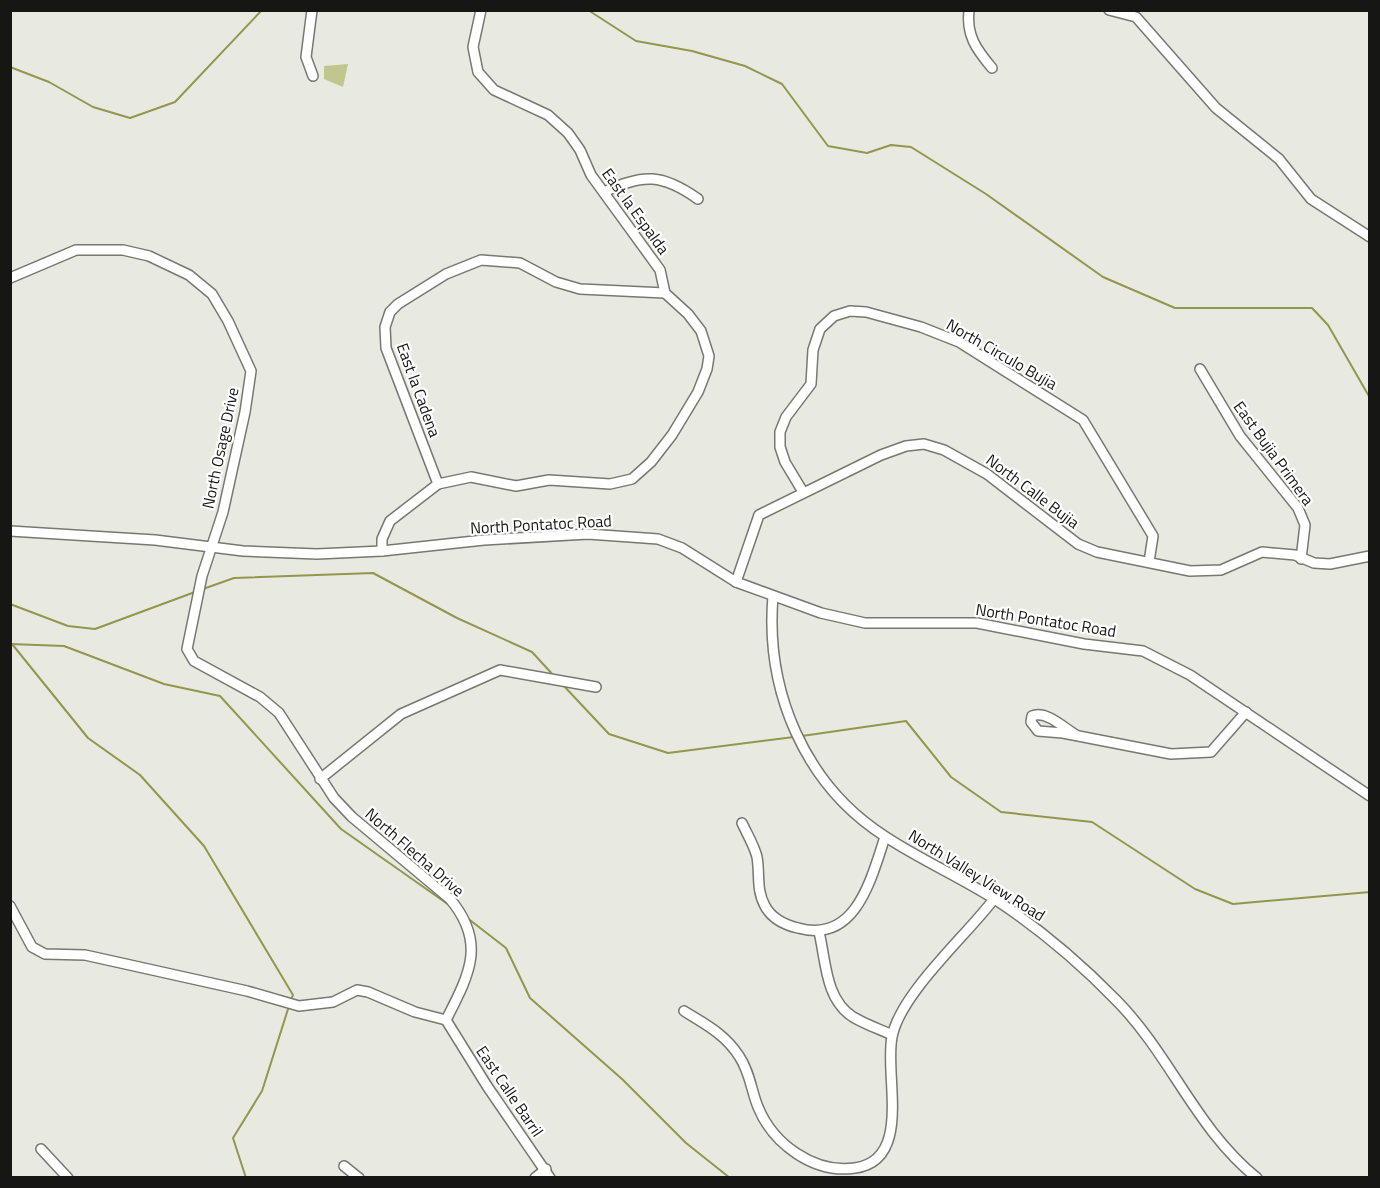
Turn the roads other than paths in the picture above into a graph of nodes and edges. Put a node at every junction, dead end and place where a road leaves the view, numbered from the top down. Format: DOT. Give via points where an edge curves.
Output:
graph roads {
  1 [pos="312,10"];
  2 [pos="481,10"];
  3 [pos="969,10"];
  4 [pos="1109,10"];
  5 [pos="992,68"];
  6 [pos="313,76"];
  7 [pos="604,192"];
  8 [pos="698,199"];
  9 [pos="1370,237"];
  10 [pos="10,278"];
  11 [pos="665,293"];
  12 [pos="1200,369"];
  13 [pos="438,484"];
  14 [pos="803,492"];
  15 [pos="10,531"];
  16 [pos="212,548"];
  17 [pos="382,551"];
  18 [pos="1370,556"];
  19 [pos="1301,559"];
  20 [pos="1149,562"];
  21 [pos="736,582"];
  22 [pos="773,596"];
  23 [pos="596,687"];
  24 [pos="1246,712"];
  25 [pos="1076,735"];
  26 [pos="320,778"];
  27 [pos="1370,796"];
  28 [pos="742,823"];
  29 [pos="885,837"];
  30 [pos="994,899"];
  31 [pos="10,906"];
  32 [pos="819,932"];
  33 [pos="684,1011"];
  34 [pos="447,1020"];
  35 [pos="892,1035"];
  36 [pos="41,1149"];
  37 [pos="344,1166"];
  38 [pos="548,1173"];
  39 [pos="68,1178"];
  40 [pos="359,1178"];
  41 [pos="535,1178"];
  42 [pos="1257,1178"];
  1 -- 6 [label="street" via="306,57"];
  2 -- 7 [label="street, East la Espalda" via="473,47 478,72 494,90 548,114 568,133"];
  3 -- 5 [label="street" via="967,27 975,48"];
  4 -- 9 [label="street" via="1136,17 1216,108 1278,159 1311,199"];
  7 -- 8 [label="street" via="622,183 650,178 676,183"];
  7 -- 11 [label="street, East la Espalda" via="660,270"];
  10 -- 16 [label="street, North Osage Drive" via="75,250 123,250 176,267 212,294 251,372 246,412"];
  11 -- 13 [label="street" via="701,331 709,356 707,369 672,435 632,479 610,484 549,480 516,486 471,477"];
  11 -- 13 [label="street, East la Cadena" via="580,289 556,282 520,263 481,260 446,274 398,303 385,327 386,348"];
  12 -- 19 [label="street, East Bujia Primera" via="1240,436 1298,508 1305,525"];
  13 -- 17 [label="street" via="390,521 382,539"];
  14 -- 20 [label="street, North Calle Bujia" via="881,455 924,444 944,450 987,474 1078,543 1097,552"];
  14 -- 20 [label="street, North Circulo Bujia" via="785,462 780,432 786,417 812,384 813,350 820,329 834,316 866,312 959,342 1083,420 1154,536"];
  14 -- 21 [label="street, North Calle Bujia" via="759,515"];
  15 -- 16 [label="street, North Pontatoc Road" via="155,540"];
  16 -- 17 [label="street, North Pontatoc Road" via="317,554"];
  16 -- 26 [label="street, North Flecha Drive" via="202,576 187,650 194,661 260,697 279,713"];
  17 -- 21 [label="street, North Pontatoc Road" via="484,540 588,534 631,536 672,543"];
  18 -- 19 [label="street, North Calle Bujia" via="1330,564"];
  19 -- 20 [label="street, North Calle Bujia" via="1262,552 1221,570 1190,571"];
  21 -- 22 [label="street, North Pontatoc Road"];
  22 -- 24 [label="street, North Pontatoc Road" via="865,623 977,623 1143,651 1190,675"];
  22 -- 29 [label="street, North Valley View Road" via="774,654 795,734 831,788"];
  23 -- 26 [label="street" via="500,670 401,714"];
  24 -- 25 [label="street" via="1211,752 1172,754"];
  24 -- 27 [label="street, North Pontatoc Road"];
  26 -- 34 [label="street, North Flecha Drive" via="352,818 450,899 462,914 472,956 469,977"];
  28 -- 32 [label="street" via="756,855 758,887 766,908 788,926"];
  29 -- 30 [label="street, North Valley View Road"];
  29 -- 32 [label="street" via="863,898 851,915"];
  30 -- 35 [label="street" via="916,988"];
  30 -- 42 [label="street, North Valley View Road" via="1066,951 1119,1003 1170,1066 1203,1122 1227,1152"];
  31 -- 34 [label="street" via="29,942 40,953 96,957 247,990 299,1006 333,1002 357,990 407,1010"];
  32 -- 35 [label="street" via="831,991 840,1006 853,1017"];
  33 -- 35 [label="street" via="719,1032 738,1054 769,1128 789,1149 838,1168 866,1164 879,1157 888,1144 893,1119"];
  34 -- 38 [label="street, East Calle Barril"];
  36 -- 39 [label="street"];
  37 -- 40 [label="street"];
  38 -- 41 [label="street"];
}
